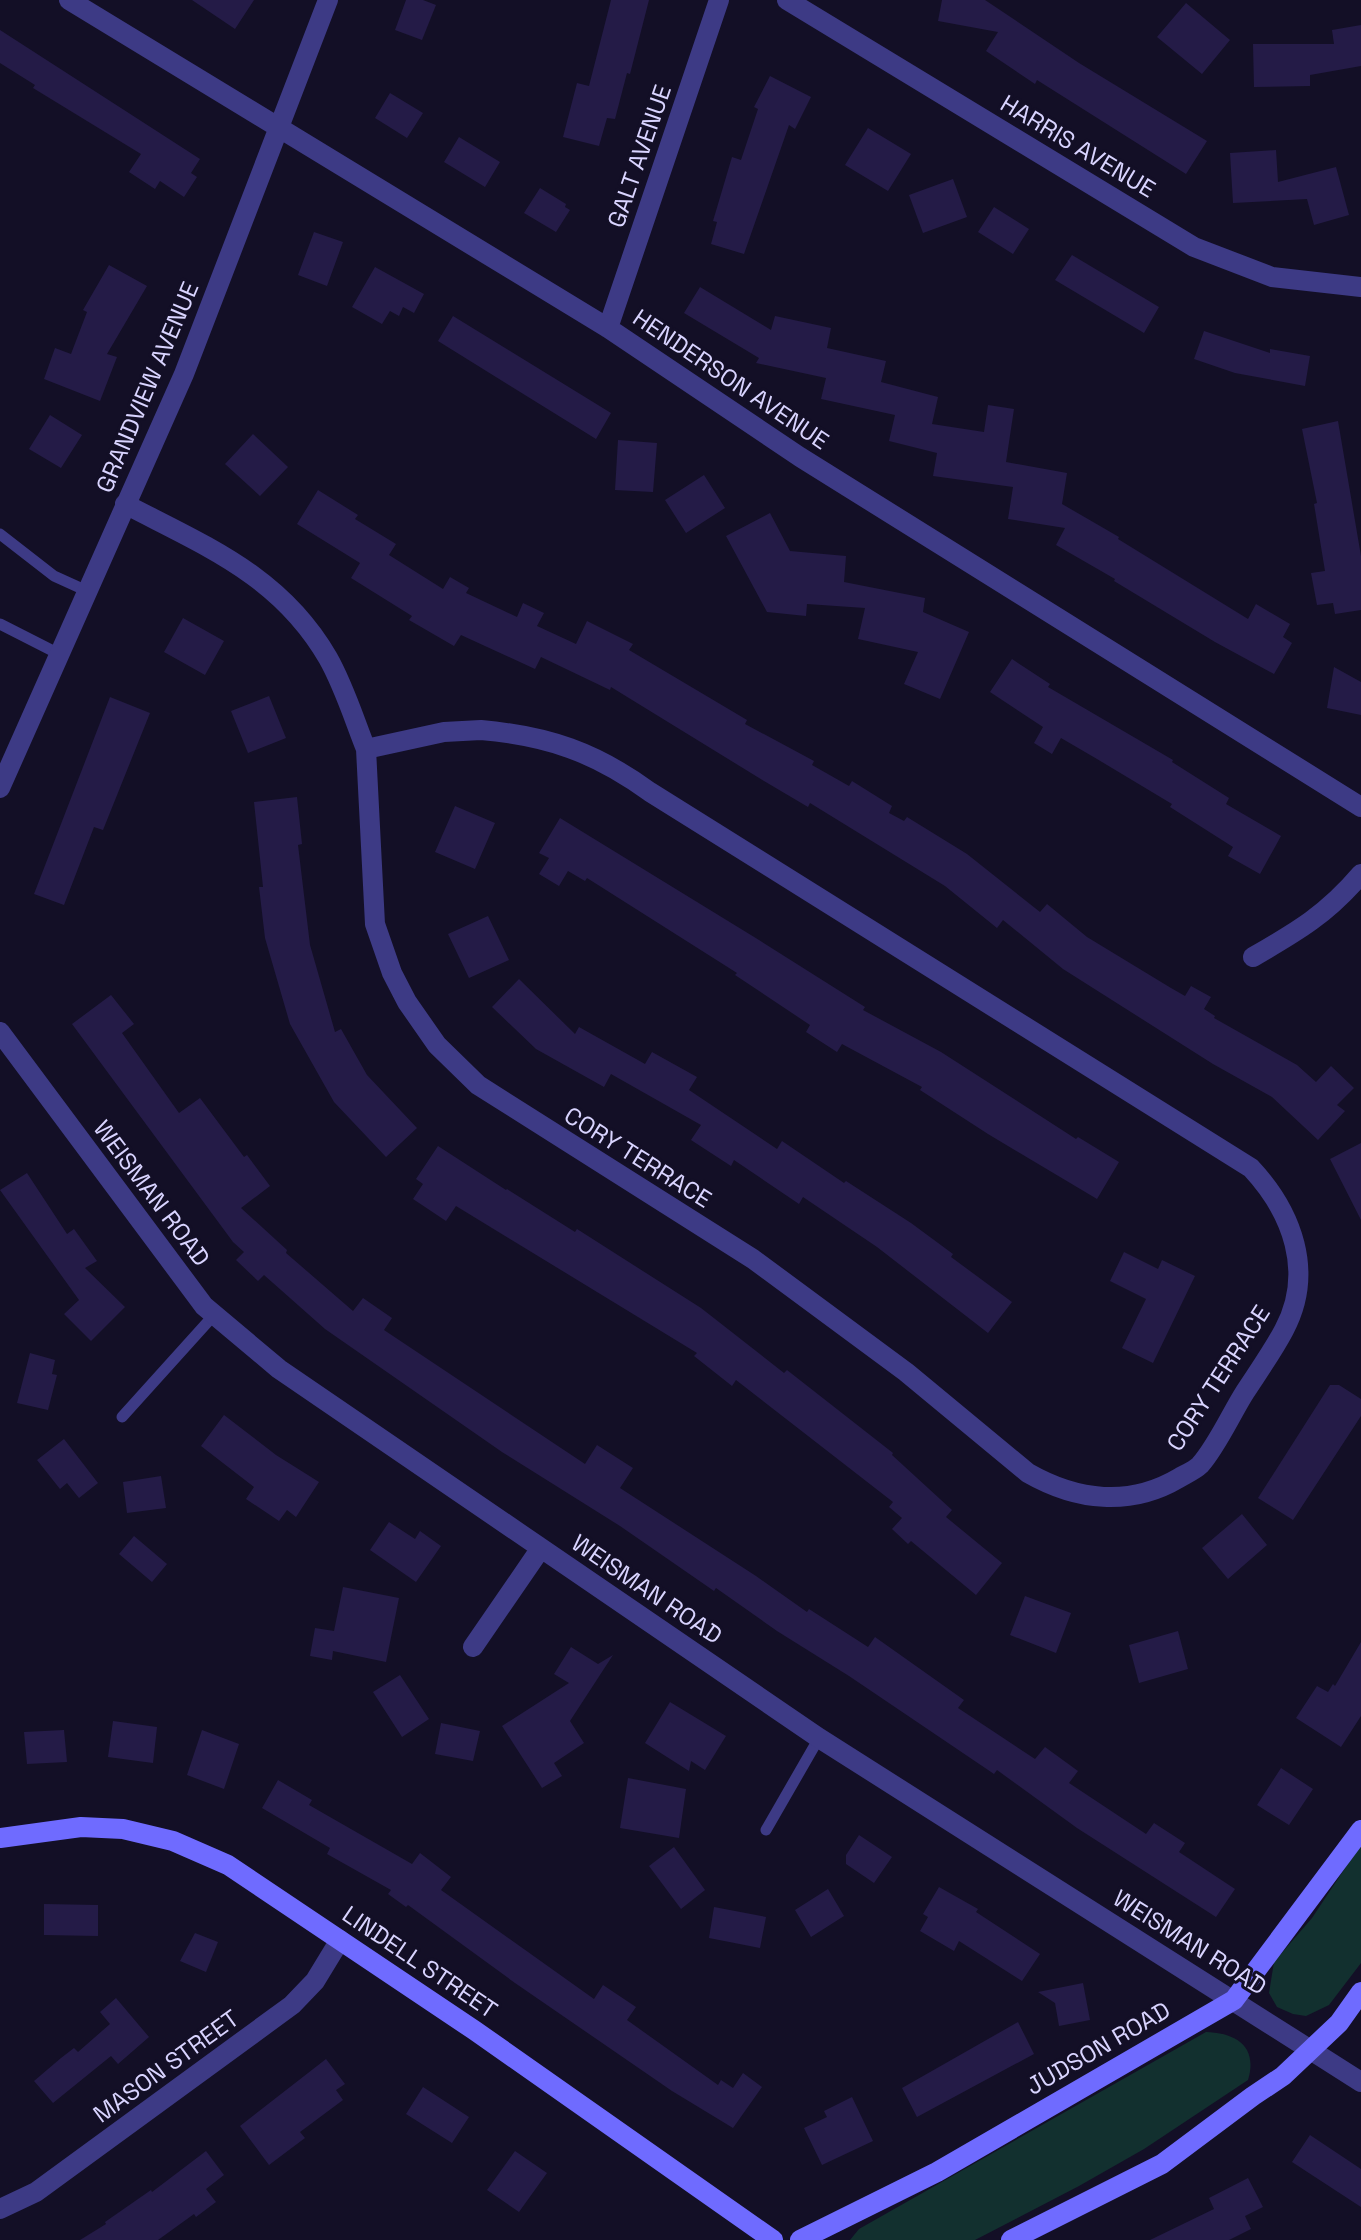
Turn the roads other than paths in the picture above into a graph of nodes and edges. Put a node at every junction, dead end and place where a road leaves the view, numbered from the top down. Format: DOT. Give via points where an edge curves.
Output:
graph roads {
  1 [pos="69,0"];
  2 [pos="328,0"];
  3 [pos="719,0"];
  4 [pos="787,0"];
  5 [pos="280,128"];
  6 [pos="1361,287"];
  7 [pos="608,328"];
  8 [pos="125,504"];
  9 [pos="0,534"];
  10 [pos="87,591"];
  11 [pos="0,624"];
  12 [pos="59,654"];
  13 [pos="366,749"];
  14 [pos="0,788"];
  15 [pos="1361,807"];
  16 [pos="1361,874"];
  17 [pos="1253,957"];
  18 [pos="0,1032"];
  19 [pos="214,1315"];
  20 [pos="122,1417"];
  21 [pos="541,1548"];
  22 [pos="473,1647"];
  23 [pos="819,1738"];
  24 [pos="766,1830"];
  25 [pos="1361,1830"];
  26 [pos="0,1838"];
  27 [pos="340,1940"];
  28 [pos="1361,1992"];
  29 [pos="1234,2000"];
  30 [pos="1311,2050"];
  31 [pos="1361,2082"];
  32 [pos="0,2209"];
  33 [pos="773,2240"];
  34 [pos="800,2240"];
  35 [pos="1011,2240"];
  1 -- 5 [label="street, HENDERSON AVENUE"];
  2 -- 5 [label="street, GRANDVIEW AVENUE"];
  3 -- 7 [label="street, GALT AVENUE"];
  4 -- 6 [label="street, HARRIS AVENUE" via="1194,247 1272,277"];
  5 -- 7 [label="street, HENDERSON AVENUE"];
  5 -- 8 [label="street, GRANDVIEW AVENUE" via="184,374"];
  7 -- 15 [label="street, HENDERSON AVENUE" via="800,457"];
  8 -- 10 [label="street, GRANDVIEW AVENUE"];
  8 -- 13 [label="street, CORY TERRACE" via="247,569 281,597 329,660"];
  9 -- 10 [label="lane" via="54,576"];
  10 -- 12 [label="street, GRANDVIEW AVENUE"];
  11 -- 12 [label="lane"];
  12 -- 14 [label="street, GRANDVIEW AVENUE"];
  13 -- 13 [label="street, CORY TERRACE" via="378,935 407,1002 437,1045 478,1085 753,1259 1050,1485 1093,1497 1136,1495 1164,1487 1199,1467 1285,1328 1296,1293 1292,1232 1271,1189 1251,1168 624,773 581,751 522,734 481,730 444,732"];
  16 -- 17 [label="street" via="1316,920"];
  18 -- 19 [label="street, WEISMAN ROAD"];
  19 -- 20 [label="lane"];
  19 -- 21 [label="street, WEISMAN ROAD" via="279,1369"];
  21 -- 22 [label="street"];
  21 -- 23 [label="street, WEISMAN ROAD"];
  23 -- 24 [label="lane"];
  23 -- 29 [label="street, WEISMAN ROAD"];
  25 -- 29 [label="street, JUDSON ROAD"];
  26 -- 27 [label="street, LINDELL STREET" via="81,1827 123,1829 173,1841 228,1865"];
  27 -- 32 [label="street, MASON STREET" via="315,1981 292,2005 36,2192"];
  27 -- 33 [label="street, LINDELL STREET"];
  28 -- 30 [label="street"];
  29 -- 30 [label="street, WEISMAN ROAD"];
  29 -- 34 [label="street, JUDSON ROAD" via="937,2172"];
  30 -- 31 [label="street, WEISMAN ROAD"];
  30 -- 35 [label="street" via="1162,2164"];
}
